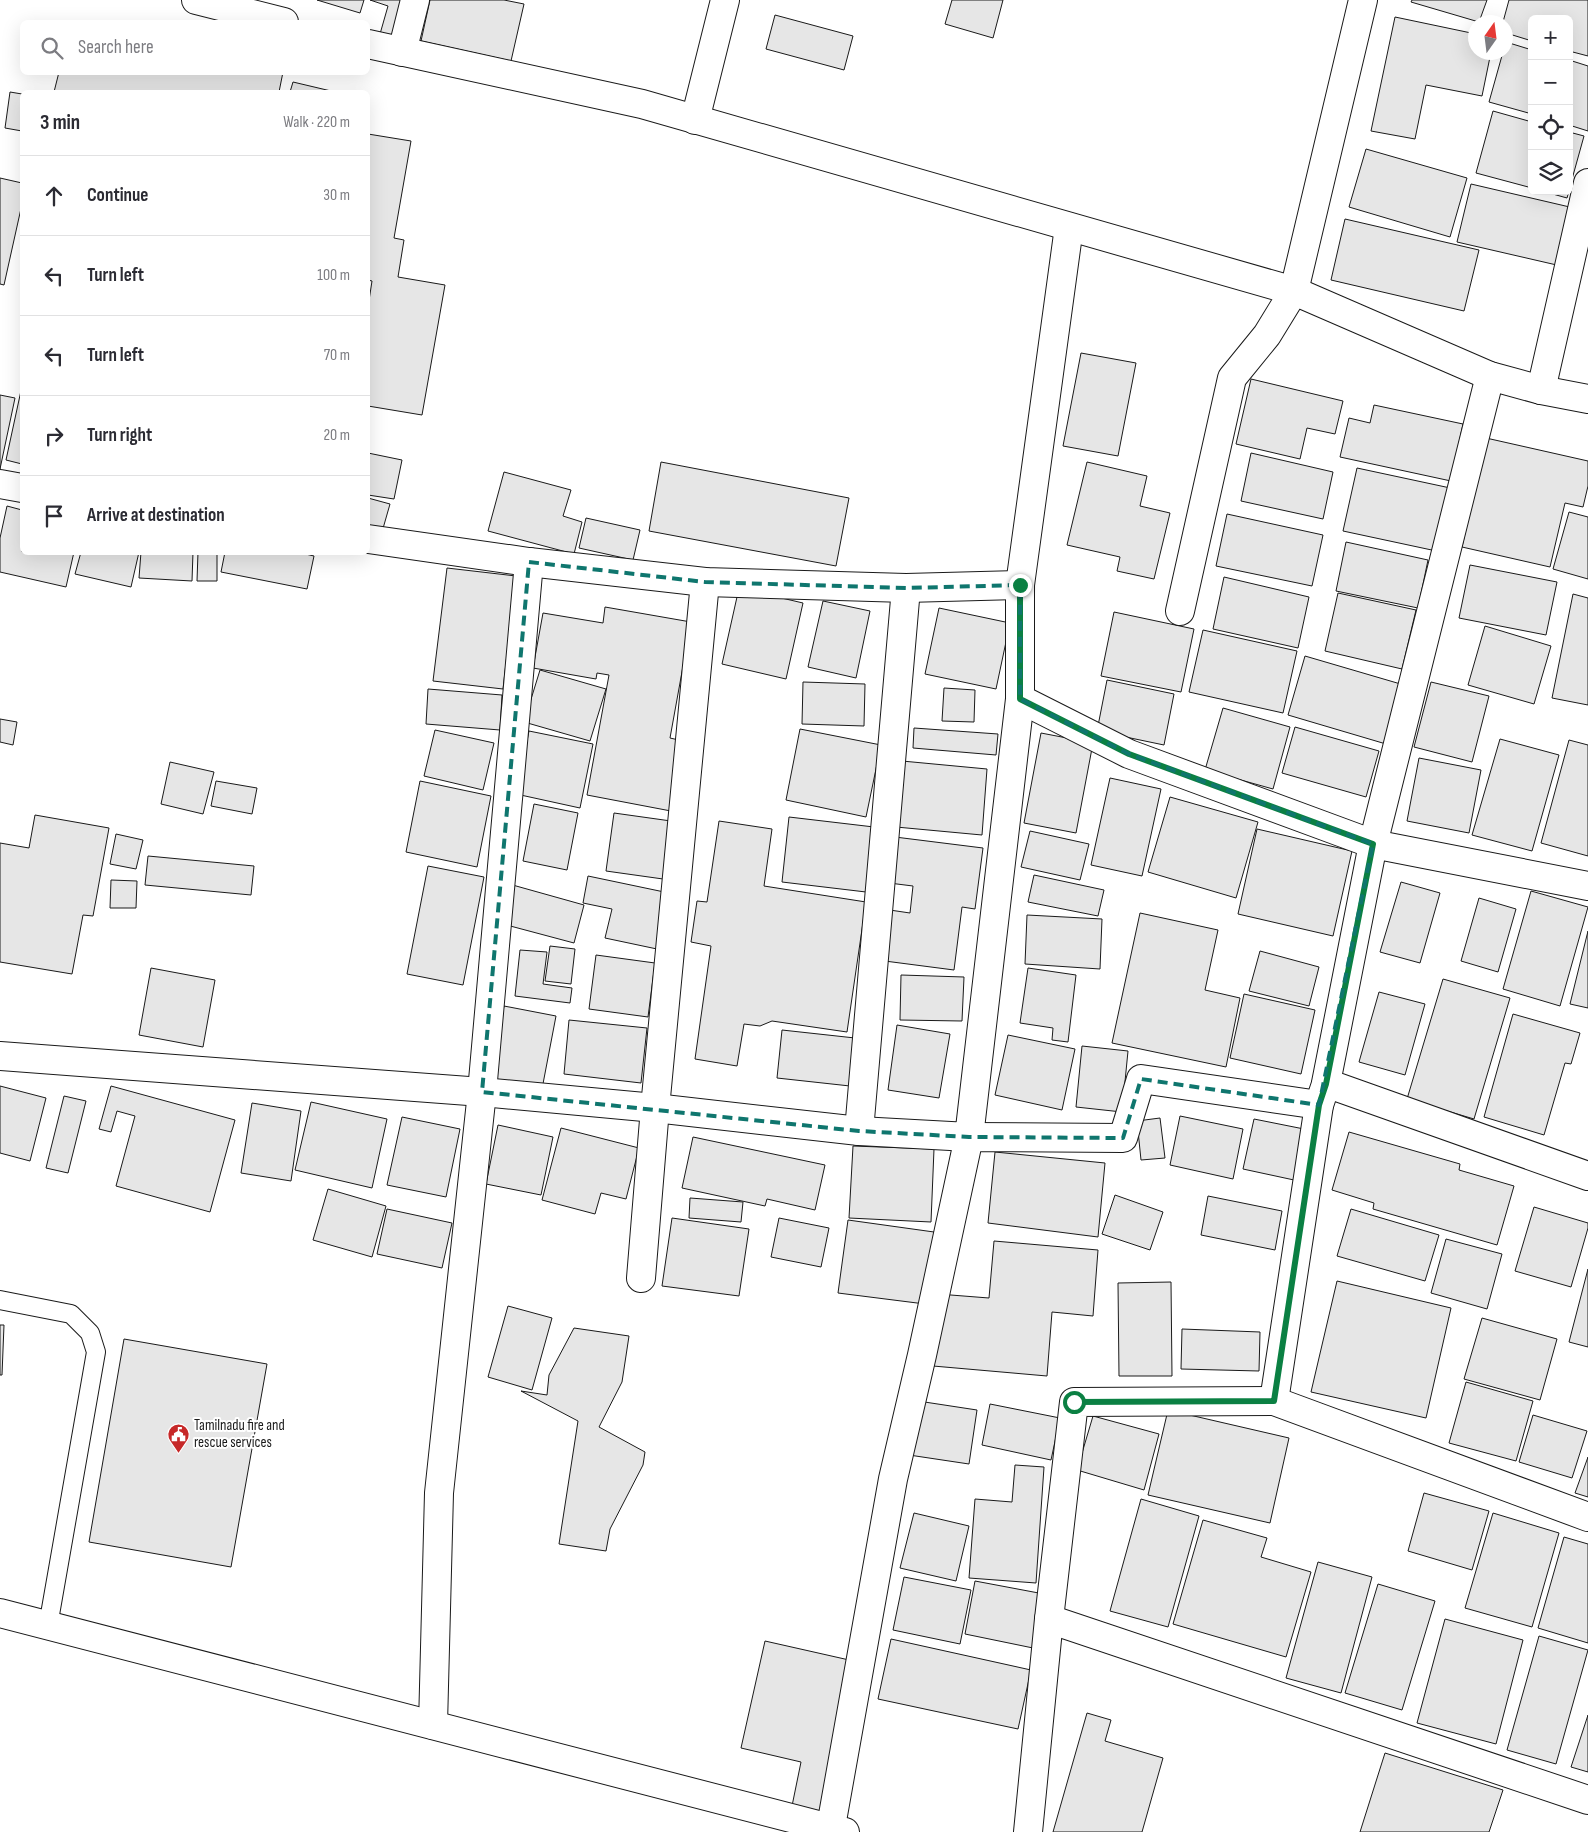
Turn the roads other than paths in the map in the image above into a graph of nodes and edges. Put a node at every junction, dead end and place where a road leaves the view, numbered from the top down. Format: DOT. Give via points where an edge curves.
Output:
graph roads {
  1 [pos="196,0"];
  2 [pos="414,0"];
  3 [pos="725,0"];
  4 [pos="1363,0"];
  5 [pos="276,20"];
  6 [pos="370,44"];
  7 [pos="402,52"];
  8 [pos="695,120"];
  9 [pos="1588,183"];
  10 [pos="1069,227"];
  11 [pos="1294,291"];
  12 [pos="1490,376"];
  13 [pos="1541,390"];
  14 [pos="1588,399"];
  15 [pos="0,484"];
  16 [pos="20,488"];
  17 [pos="370,538"];
  18 [pos="529,562"];
  19 [pos="706,582"];
  20 [pos="1020,585"];
  21 [pos="906,588"];
  22 [pos="1180,611"];
  23 [pos="1020,699"];
  24 [pos="1373,844"];
  25 [pos="1588,886"];
  26 [pos="0,1056"];
  27 [pos="482,1092"];
  28 [pos="1323,1094"];
  29 [pos="655,1108"];
  30 [pos="859,1131"];
  31 [pos="969,1137"];
  32 [pos="1588,1176"];
  33 [pos="641,1278"];
  34 [pos="0,1300"];
  35 [pos="1274,1401"];
  36 [pos="1588,1517"];
  37 [pos="0,1613"];
  38 [pos="1049,1619"];
  39 [pos="48,1626"];
  40 [pos="434,1725"];
  41 [pos="1588,1800"];
  42 [pos="835,1831"];
  43 [pos="1028,1832"];
  1 -- 5 [label="street"];
  2 -- 7 [label="street"];
  3 -- 8 [label="street"];
  4 -- 11 [label="street"];
  6 -- 7 [label="street"];
  7 -- 8 [label="street" via="642,104"];
  8 -- 10 [label="street"];
  9 -- 13 [label="street"];
  10 -- 11 [label="street"];
  10 -- 20 [label="street"];
  11 -- 12 [label="street"];
  11 -- 22 [label="street" via="1267,335 1232,378"];
  12 -- 13 [label="street"];
  12 -- 24 [label="street"];
  13 -- 14 [label="street"];
  15 -- 16 [label="street"];
  17 -- 18 [label="street"];
  18 -- 19 [label="street"];
  18 -- 27 [label="street"];
  19 -- 21 [label="street"];
  19 -- 29 [label="street"];
  20 -- 21 [label="street"];
  20 -- 23 [label="street"];
  21 -- 30 [label="street"];
  23 -- 24 [label="street" via="1129,754"];
  23 -- 31 [label="street"];
  24 -- 25 [label="street"];
  24 -- 28 [label="street"];
  26 -- 27 [label="street"];
  27 -- 29 [label="street"];
  27 -- 40 [label="street" via="439,1493"];
  28 -- 31 [label="street" via="1141,1079 1122,1138"];
  28 -- 32 [label="street"];
  28 -- 35 [label="street"];
  29 -- 30 [label="street"];
  29 -- 33 [label="street"];
  30 -- 31 [label="street"];
  31 -- 42 [label="street" via="893,1479"];
  34 -- 39 [label="lane" via="71,1314 90,1332 96,1352"];
  35 -- 36 [label="street"];
  35 -- 38 [label="street" via="1074,1402"];
  37 -- 39 [label="street"];
  38 -- 41 [label="street"];
  38 -- 43 [label="street"];
  39 -- 40 [label="street"];
  40 -- 42 [label="street"];
}
